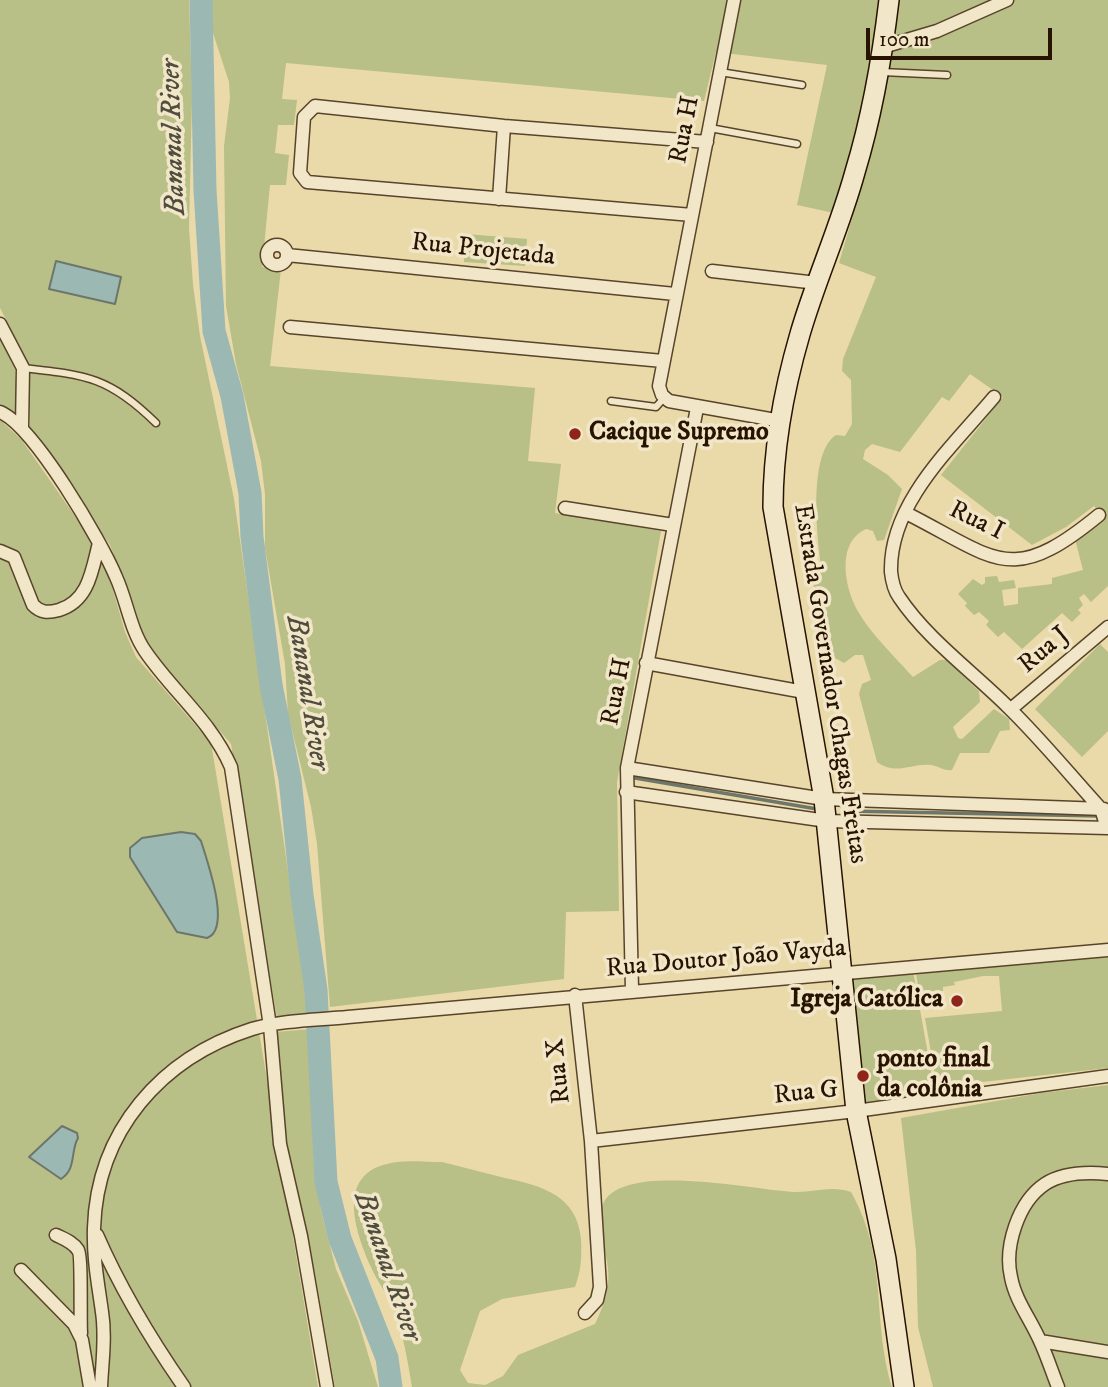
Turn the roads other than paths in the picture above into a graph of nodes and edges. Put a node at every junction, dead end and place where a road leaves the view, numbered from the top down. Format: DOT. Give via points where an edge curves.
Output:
graph roads {
  1 [pos="734,0"];
  2 [pos="889,0"];
  3 [pos="1007,0"];
  4 [pos="883,47"];
  5 [pos="720,72"];
  6 [pos="880,72"];
  7 [pos="947,75"];
  8 [pos="802,85"];
  9 [pos="504,126"];
  10 [pos="710,128"];
  11 [pos="707,142"];
  12 [pos="797,144"];
  13 [pos="499,199"];
  14 [pos="692,215"];
  15 [pos="287,254"];
  16 [pos="712,271"];
  17 [pos="817,283"];
  18 [pos="675,293"];
  19 [pos="0,324"];
  20 [pos="290,327"];
  21 [pos="663,361"];
  22 [pos="23,368"];
  23 [pos="994,397"];
  24 [pos="664,398"];
  25 [pos="611,401"];
  26 [pos="697,408"];
  27 [pos="0,412"];
  28 [pos="782,421"];
  29 [pos="156,423"];
  30 [pos="22,427"];
  31 [pos="565,508"];
  32 [pos="906,513"];
  33 [pos="1099,515"];
  34 [pos="673,525"];
  35 [pos="99,543"];
  36 [pos="0,551"];
  37 [pos="1108,627"];
  38 [pos="646,663"];
  39 [pos="804,692"];
  40 [pos="1011,709"];
  41 [pos="627,768"];
  42 [pos="626,792"];
  43 [pos="824,799"];
  44 [pos="1105,809"];
  45 [pos="827,821"];
  46 [pos="1108,828"];
  47 [pos="1108,950"];
  48 [pos="844,974"];
  49 [pos="632,990"];
  50 [pos="575,995"];
  51 [pos="270,1026"];
  52 [pos="1108,1076"];
  53 [pos="856,1111"];
  54 [pos="591,1141"];
  55 [pos="1108,1174"];
  56 [pos="94,1228"];
  57 [pos="56,1235"];
  58 [pos="21,1270"];
  59 [pos="585,1313"];
  60 [pos="82,1340"];
  61 [pos="1040,1341"];
  62 [pos="1108,1352"];
  63 [pos="90,1387"];
  64 [pos="101,1387"];
  65 [pos="184,1387"];
  66 [pos="327,1387"];
  67 [pos="904,1387"];
  68 [pos="1058,1387"];
  1 -- 5 [label="street, Rua H"];
  2 -- 4 [label="main road, Estrada Governador Chagas Freitas"];
  3 -- 4 [label="street" via="937,31"];
  4 -- 6 [label="main road, Estrada Governador Chagas Freitas"];
  5 -- 8 [label="lane"];
  5 -- 10 [label="street, Rua H"];
  6 -- 7 [label="lane"];
  6 -- 17 [label="main road, Estrada Governador Chagas Freitas" via="855,173"];
  9 -- 11 [label="street"];
  9 -- 13 [label="street"];
  9 -- 13 [label="street" via="313,107 304,121 300,173 310,182"];
  10 -- 11 [label="street, Rua H"];
  10 -- 12 [label="lane"];
  11 -- 14 [label="street, Rua H"];
  13 -- 14 [label="street"];
  14 -- 18 [label="street, Rua H"];
  15 -- 18 [label="street, Rua Projetada"];
  16 -- 17 [label="street"];
  17 -- 28 [label="main road, Estrada Governador Chagas Freitas" via="799,335"];
  18 -- 21 [label="street, Rua H"];
  19 -- 22 [label="street"];
  20 -- 21 [label="street"];
  21 -- 24 [label="street, Rua H" via="659,386"];
  22 -- 29 [label="lane" via="114,387"];
  22 -- 30 [label="street"];
  23 -- 32 [label="street" via="929,475"];
  24 -- 25 [label="lane" via="656,407"];
  24 -- 26 [label="street"];
  26 -- 28 [label="street"];
  26 -- 34 [label="street, Rua H"];
  27 -- 30 [label="street"];
  28 -- 39 [label="main road, Estrada Governador Chagas Freitas" via="774,462 773,507"];
  30 -- 35 [label="street"];
  31 -- 34 [label="street"];
  32 -- 33 [label="street, Rua I" via="1010,561 1049,552"];
  32 -- 40 [label="street" via="894,546 897,593 919,621"];
  34 -- 38 [label="street, Rua H"];
  35 -- 36 [label="street" via="89,583 74,603 57,611 39,611 14,557"];
  35 -- 51 [label="street" via="140,642 213,733 231,767"];
  37 -- 40 [label="street, Rua J"];
  38 -- 39 [label="street"];
  38 -- 41 [label="street, Rua H"];
  39 -- 43 [label="main road, Estrada Governador Chagas Freitas"];
  40 -- 44 [label="street"];
  41 -- 42 [label="street, Rua H"];
  41 -- 43 [label="street"];
  42 -- 45 [label="street"];
  42 -- 49 [label="street, Rua H"];
  43 -- 44 [label="street"];
  43 -- 45 [label="main road, Estrada Governador Chagas Freitas"];
  44 -- 46 [label="street"];
  45 -- 46 [label="street"];
  45 -- 48 [label="main road, Estrada Governador Chagas Freitas"];
  47 -- 48 [label="street, Rua Doutor João Vayda"];
  48 -- 49 [label="street, Rua Doutor João Vayda"];
  48 -- 53 [label="main road, Estrada Governador Chagas Freitas"];
  49 -- 50 [label="street, Rua Doutor João Vayda"];
  50 -- 51 [label="street, Rua Doutor João Vayda"];
  50 -- 54 [label="street, Rua X"];
  51 -- 56 [label="street, Rua Doutor João Vayda" via="238,1035 191,1060 140,1102 106,1157"];
  51 -- 66 [label="street" via="280,1144 304,1248"];
  52 -- 53 [label="street, Rua G"];
  53 -- 54 [label="street, Rua G"];
  53 -- 67 [label="main road, Estrada Governador Chagas Freitas" via="886,1259"];
  54 -- 59 [label="street, Rua X" via="600,1287 597,1300"];
  55 -- 61 [label="street" via="1062,1177 1036,1191 1016,1227 1009,1270 1013,1288"];
  56 -- 64 [label="street, Rua Doutor João Vayda" via="94,1277 104,1331"];
  56 -- 65 [label="street" via="126,1297"];
  57 -- 60 [label="street" via="76,1247 81,1258"];
  58 -- 60 [label="street" via="69,1317"];
  60 -- 63 [label="street"];
  61 -- 62 [label="street"];
  61 -- 68 [label="street"];
}
